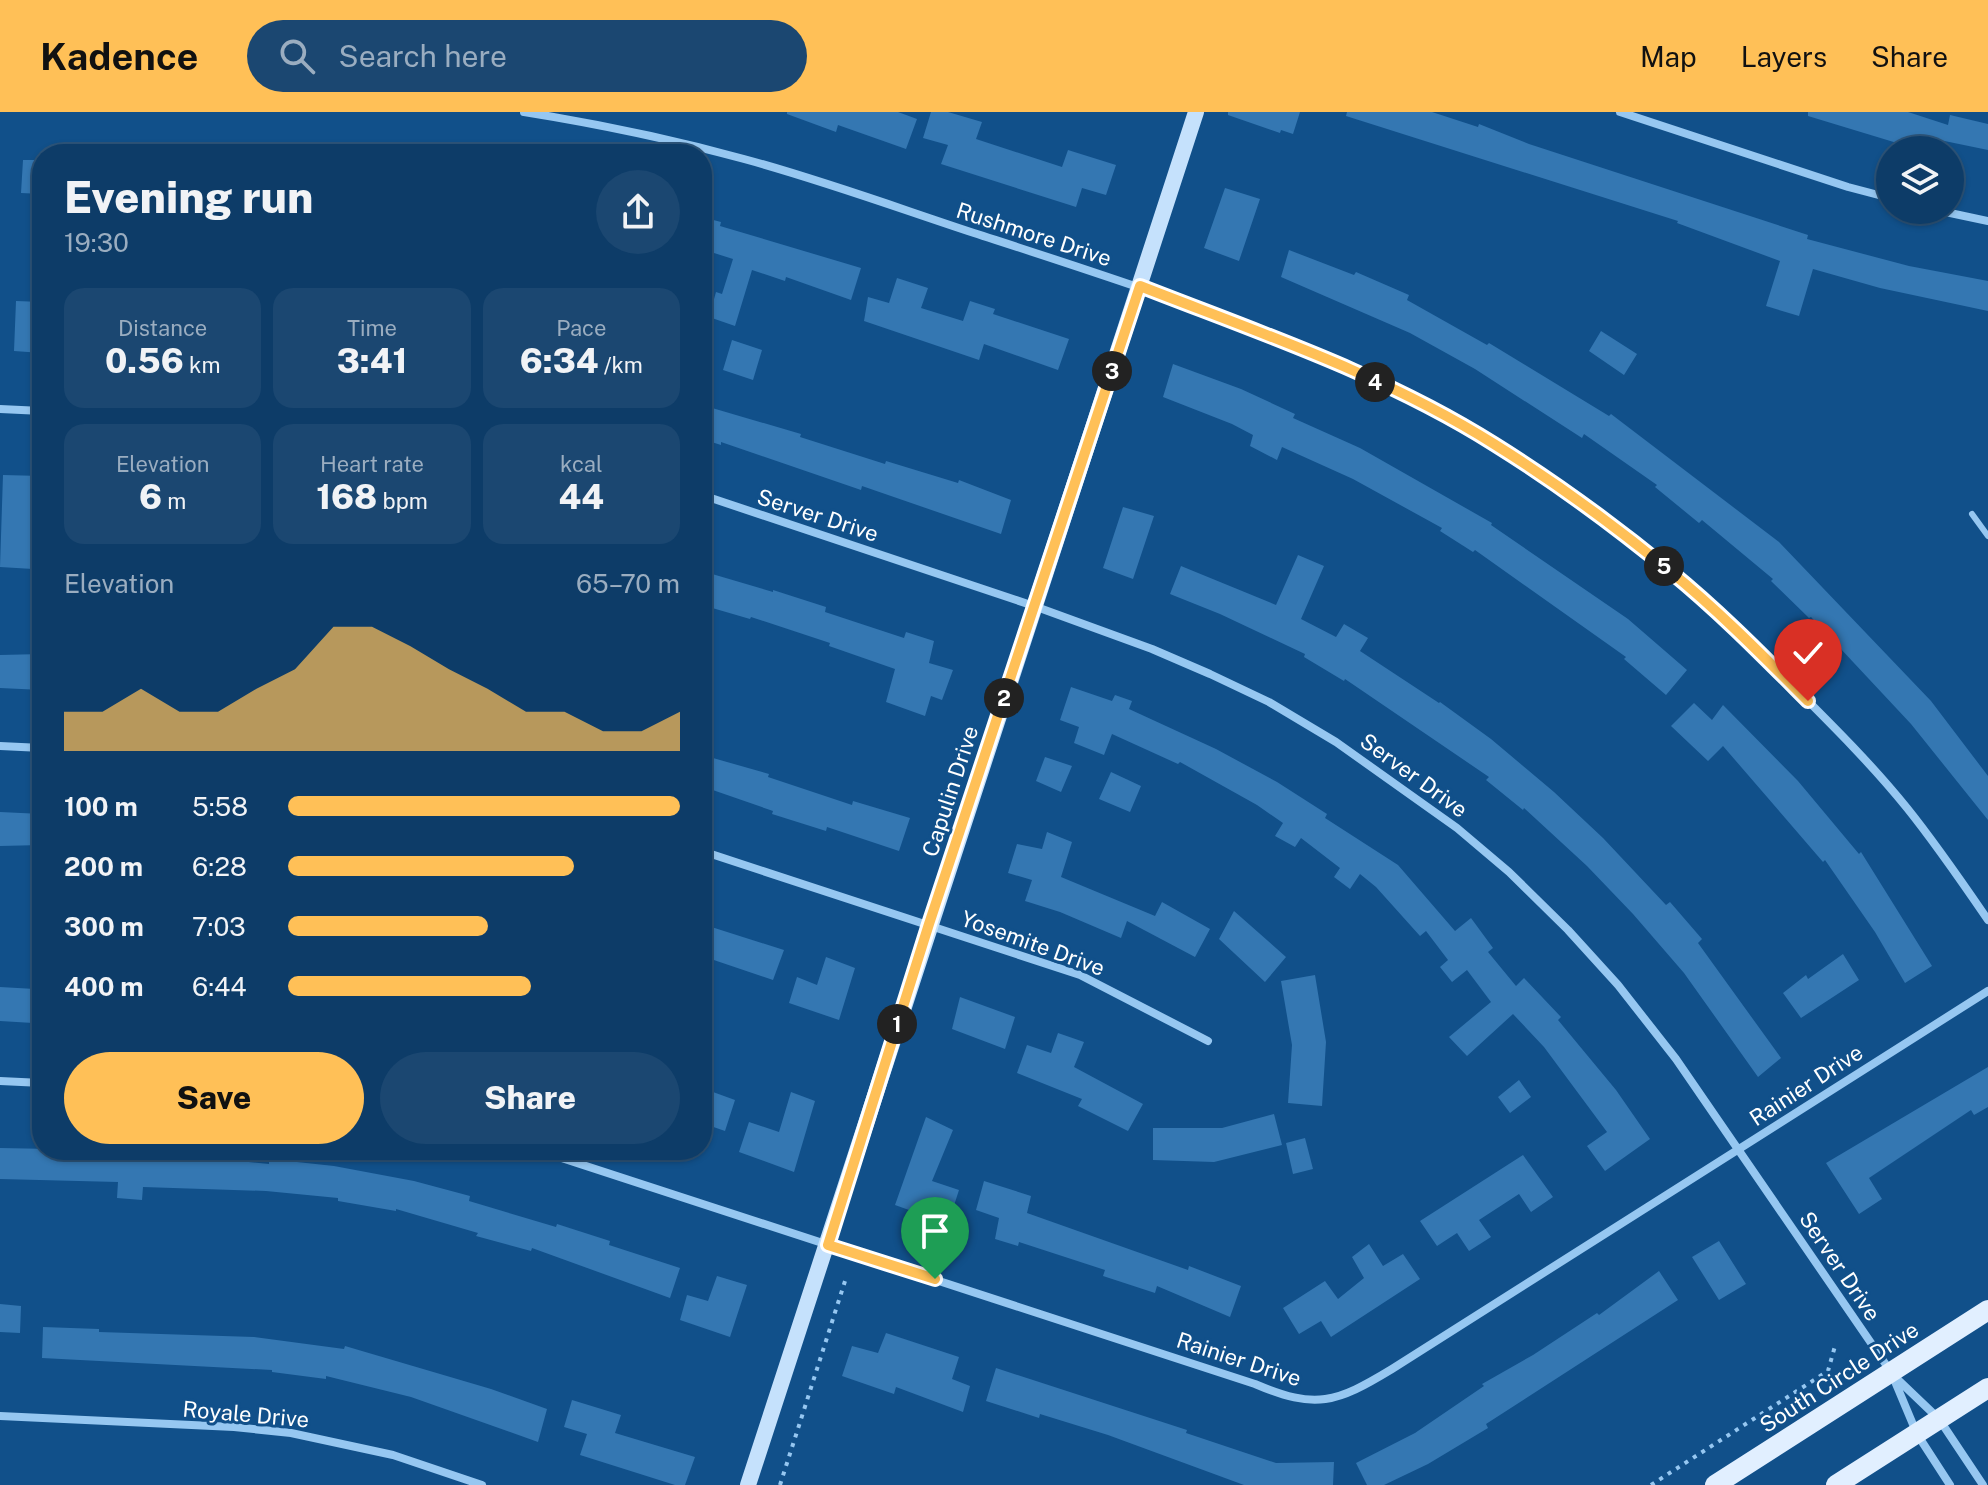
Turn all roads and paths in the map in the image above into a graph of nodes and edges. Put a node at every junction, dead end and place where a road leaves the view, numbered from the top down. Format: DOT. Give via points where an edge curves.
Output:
graph roads {
  1 [pos="524,112"];
  2 [pos="1196,112"];
  3 [pos="1620,112"];
  4 [pos="687,144"];
  5 [pos="712,150"];
  6 [pos="1876,194"];
  7 [pos="1964,216"];
  8 [pos="1988,221"];
  9 [pos="1140,286"];
  10 [pos="0,409"];
  11 [pos="32,411"];
  12 [pos="712,498"];
  13 [pos="1972,514"];
  14 [pos="1988,536"];
  15 [pos="1034,606"];
  16 [pos="0,746"];
  17 [pos="32,748"];
  18 [pos="712,854"];
  19 [pos="1988,920"];
  20 [pos="929,924"];
  21 [pos="1988,991"];
  22 [pos="1208,1041"];
  23 [pos="0,1081"];
  24 [pos="32,1083"];
  25 [pos="1739,1150"];
  26 [pos="568,1160"];
  27 [pos="828,1245"];
  28 [pos="846,1278"];
  29 [pos="1988,1310"];
  30 [pos="1835,1346"];
  31 [pos="1891,1372"];
  32 [pos="1988,1388"];
  33 [pos="0,1416"];
  34 [pos="1939,1419"];
  35 [pos="1917,1434"];
  36 [pos="482,1485"];
  37 [pos="748,1485"];
  38 [pos="780,1485"];
  39 [pos="1651,1485"];
  40 [pos="1715,1485"];
  41 [pos="1836,1485"];
  42 [pos="1950,1485"];
  43 [pos="1983,1485"];
  1 -- 4 [label="street, Rushmore Drive"];
  2 -- 9 [label="street, Capulin Drive"];
  3 -- 6 [label="street"];
  5 -- 9 [label="street, Rushmore Drive"];
  7 -- 8 [label="street"];
  9 -- 15 [label="street, Capulin Drive"];
  9 -- 19 [label="street, Rushmore Drive" via="1411,398 1493,443 1581,503 1672,573 1858,752 1907,808"];
  10 -- 11 [label="street"];
  12 -- 15 [label="street, Server Drive"];
  13 -- 14 [label="lane"];
  15 -- 20 [label="street, Capulin Drive"];
  15 -- 25 [label="street, Server Drive" via="1152,649 1269,702 1336,742 1457,828 1509,872 1618,985"];
  16 -- 17 [label="street"];
  18 -- 20 [label="street, Yosemite Drive"];
  20 -- 22 [label="street, Yosemite Drive" via="1080,975"];
  20 -- 27 [label="street, Capulin Drive"];
  21 -- 25 [label="street, Rainier Drive"];
  23 -- 24 [label="street"];
  25 -- 27 [label="street, Rainier Drive" via="1357,1390 1324,1400 1289,1398"];
  25 -- 31 [label="street, Server Drive"];
  26 -- 27 [label="street, Rainier Drive"];
  27 -- 37 [label="street, Capulin Drive"];
  28 -- 38 [label="path"];
  29 -- 31 [label="main road, South Circle Drive"];
  30 -- 39 [label="path" via="1828,1371"];
  31 -- 34 [label="street"];
  31 -- 35 [label="street"];
  31 -- 40 [label="main road, South Circle Drive"];
  32 -- 34 [label="main road"];
  33 -- 36 [label="street, Royale Drive" via="291,1433 393,1455"];
  34 -- 35 [label="main road"];
  34 -- 43 [label="street"];
  35 -- 41 [label="main road"];
  35 -- 42 [label="street"];
}
